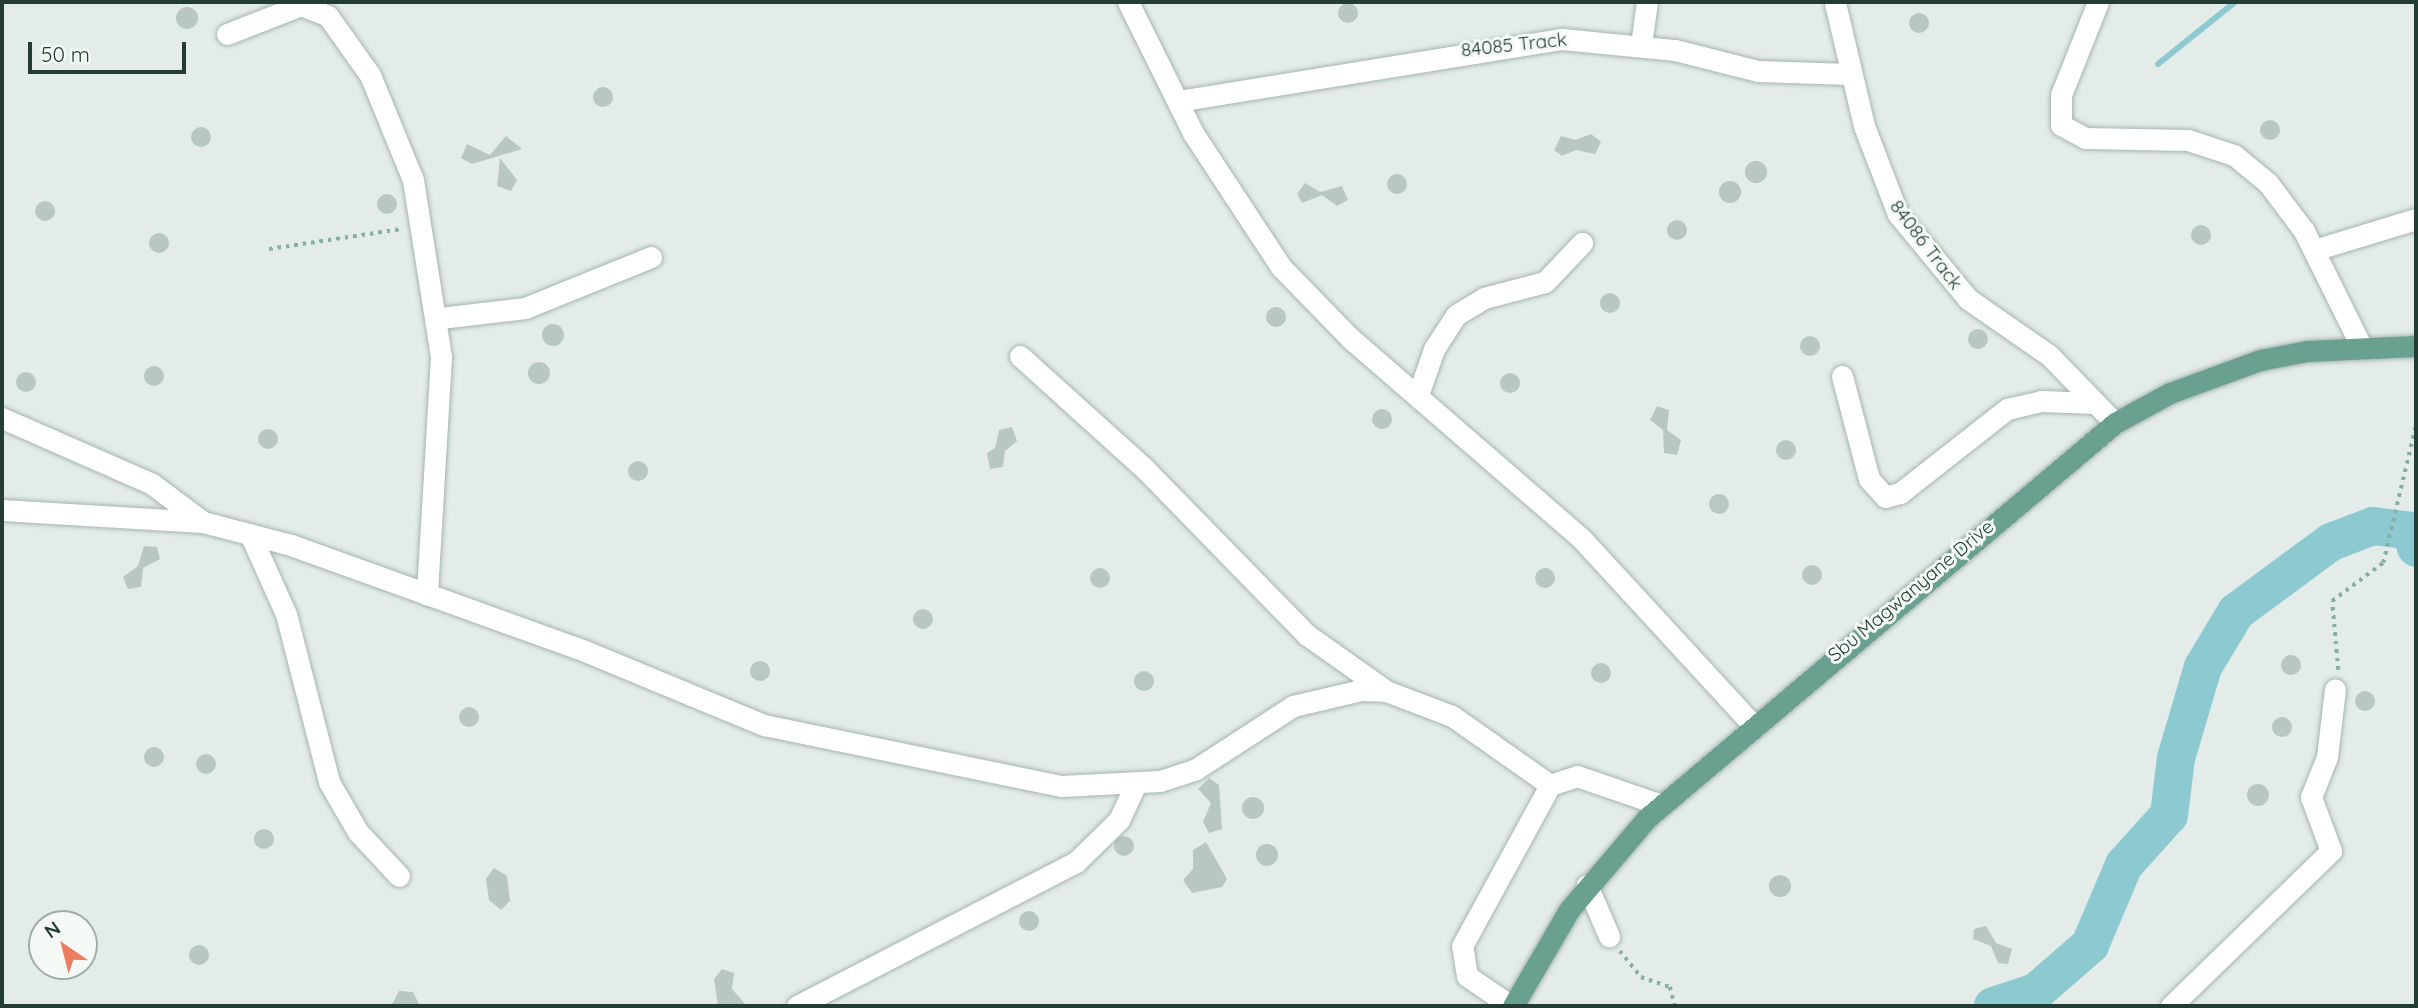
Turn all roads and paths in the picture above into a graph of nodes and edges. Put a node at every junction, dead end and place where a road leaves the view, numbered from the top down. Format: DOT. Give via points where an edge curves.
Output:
graph roads {
  1 [pos="1128,2"];
  2 [pos="1647,2"];
  3 [pos="2098,2"];
  4 [pos="1835,3"];
  5 [pos="228,34"];
  6 [pos="1641,45"];
  7 [pos="1849,74"];
  8 [pos="1178,101"];
  9 [pos="2416,219"];
  10 [pos="425,226"];
  11 [pos="1581,243"];
  12 [pos="269,249"];
  13 [pos="2314,250"];
  14 [pos="651,257"];
  15 [pos="440,318"];
  16 [pos="2416,346"];
  17 [pos="2362,348"];
  18 [pos="1020,356"];
  19 [pos="1842,376"];
  20 [pos="1418,395"];
  21 [pos="2094,403"];
  22 [pos="2,418"];
  23 [pos="2115,423"];
  24 [pos="2416,424"];
  25 [pos="2,510"];
  26 [pos="204,522"];
  27 [pos="250,534"];
  28 [pos="427,594"];
  29 [pos="2335,689"];
  30 [pos="1386,691"];
  31 [pos="1752,724"];
  32 [pos="1550,785"];
  33 [pos="1135,786"];
  34 [pos="1661,805"];
  35 [pos="399,876"];
  36 [pos="1587,885"];
  37 [pos="1609,936"];
  38 [pos="797,1006"];
  39 [pos="1512,1006"];
  40 [pos="1675,1006"];
  41 [pos="2171,1006"];
  1 -- 8 [label="street"];
  2 -- 6 [label="street"];
  3 -- 13 [label="street" via="2060,96 2061,125 2085,138 2188,140 2234,155 2286,204"];
  4 -- 7 [label="street, 84086 Track"];
  5 -- 10 [label="street" via="301,5 339,26 390,122"];
  6 -- 7 [label="street, 84085 Track" via="1758,71"];
  6 -- 8 [label="street, 84085 Track" via="1598,38 1510,43"];
  7 -- 21 [label="street, 84086 Track" via="1881,176 1906,224 1968,299 2049,355"];
  8 -- 20 [label="street" via="1211,164 1281,267"];
  9 -- 13 [label="street"];
  10 -- 12 [label="path"];
  10 -- 15 [label="street"];
  11 -- 20 [label="street" via="1545,282 1484,298 1457,315 1434,349"];
  13 -- 17 [label="street"];
  14 -- 15 [label="street" via="525,308"];
  15 -- 28 [label="street"];
  16 -- 17 [label="main road, Sbu Magwanyane Drive"];
  17 -- 23 [label="main road, Sbu Magwanyane Drive" via="2306,351 2212,375"];
  18 -- 30 [label="street" via="1145,469 1307,635"];
  19 -- 21 [label="street" via="1869,479 1885,497 1900,493 2007,409 2041,401"];
  20 -- 31 [label="street" via="1581,538"];
  21 -- 23 [label="street, 84086 Track"];
  22 -- 26 [label="street" via="152,484"];
  23 -- 31 [label="main road, Sbu Magwanyane Drive"];
  24 -- 29 [label="path" via="2385,557 2332,601"];
  25 -- 26 [label="street"];
  26 -- 27 [label="street"];
  27 -- 28 [label="street"];
  27 -- 35 [label="street" via="286,614 329,782 358,832"];
  28 -- 33 [label="street" via="795,733 1061,786"];
  29 -- 41 [label="street" via="2327,757 2311,797 2330,851"];
  30 -- 32 [label="street" via="1452,716"];
  30 -- 33 [label="street" via="1335,694 1293,706 1196,769"];
  31 -- 34 [label="main road, Sbu Magwanyane Drive"];
  32 -- 34 [label="street" via="1577,776"];
  32 -- 39 [label="street" via="1462,946 1467,976"];
  33 -- 38 [label="street" via="1119,820 1076,862"];
  34 -- 36 [label="main road, Sbu Magwanyane Drive"];
  36 -- 37 [label="street"];
  36 -- 39 [label="main road, Sbu Magwanyane Drive"];
  37 -- 40 [label="path" via="1641,977 1670,987"];
}
